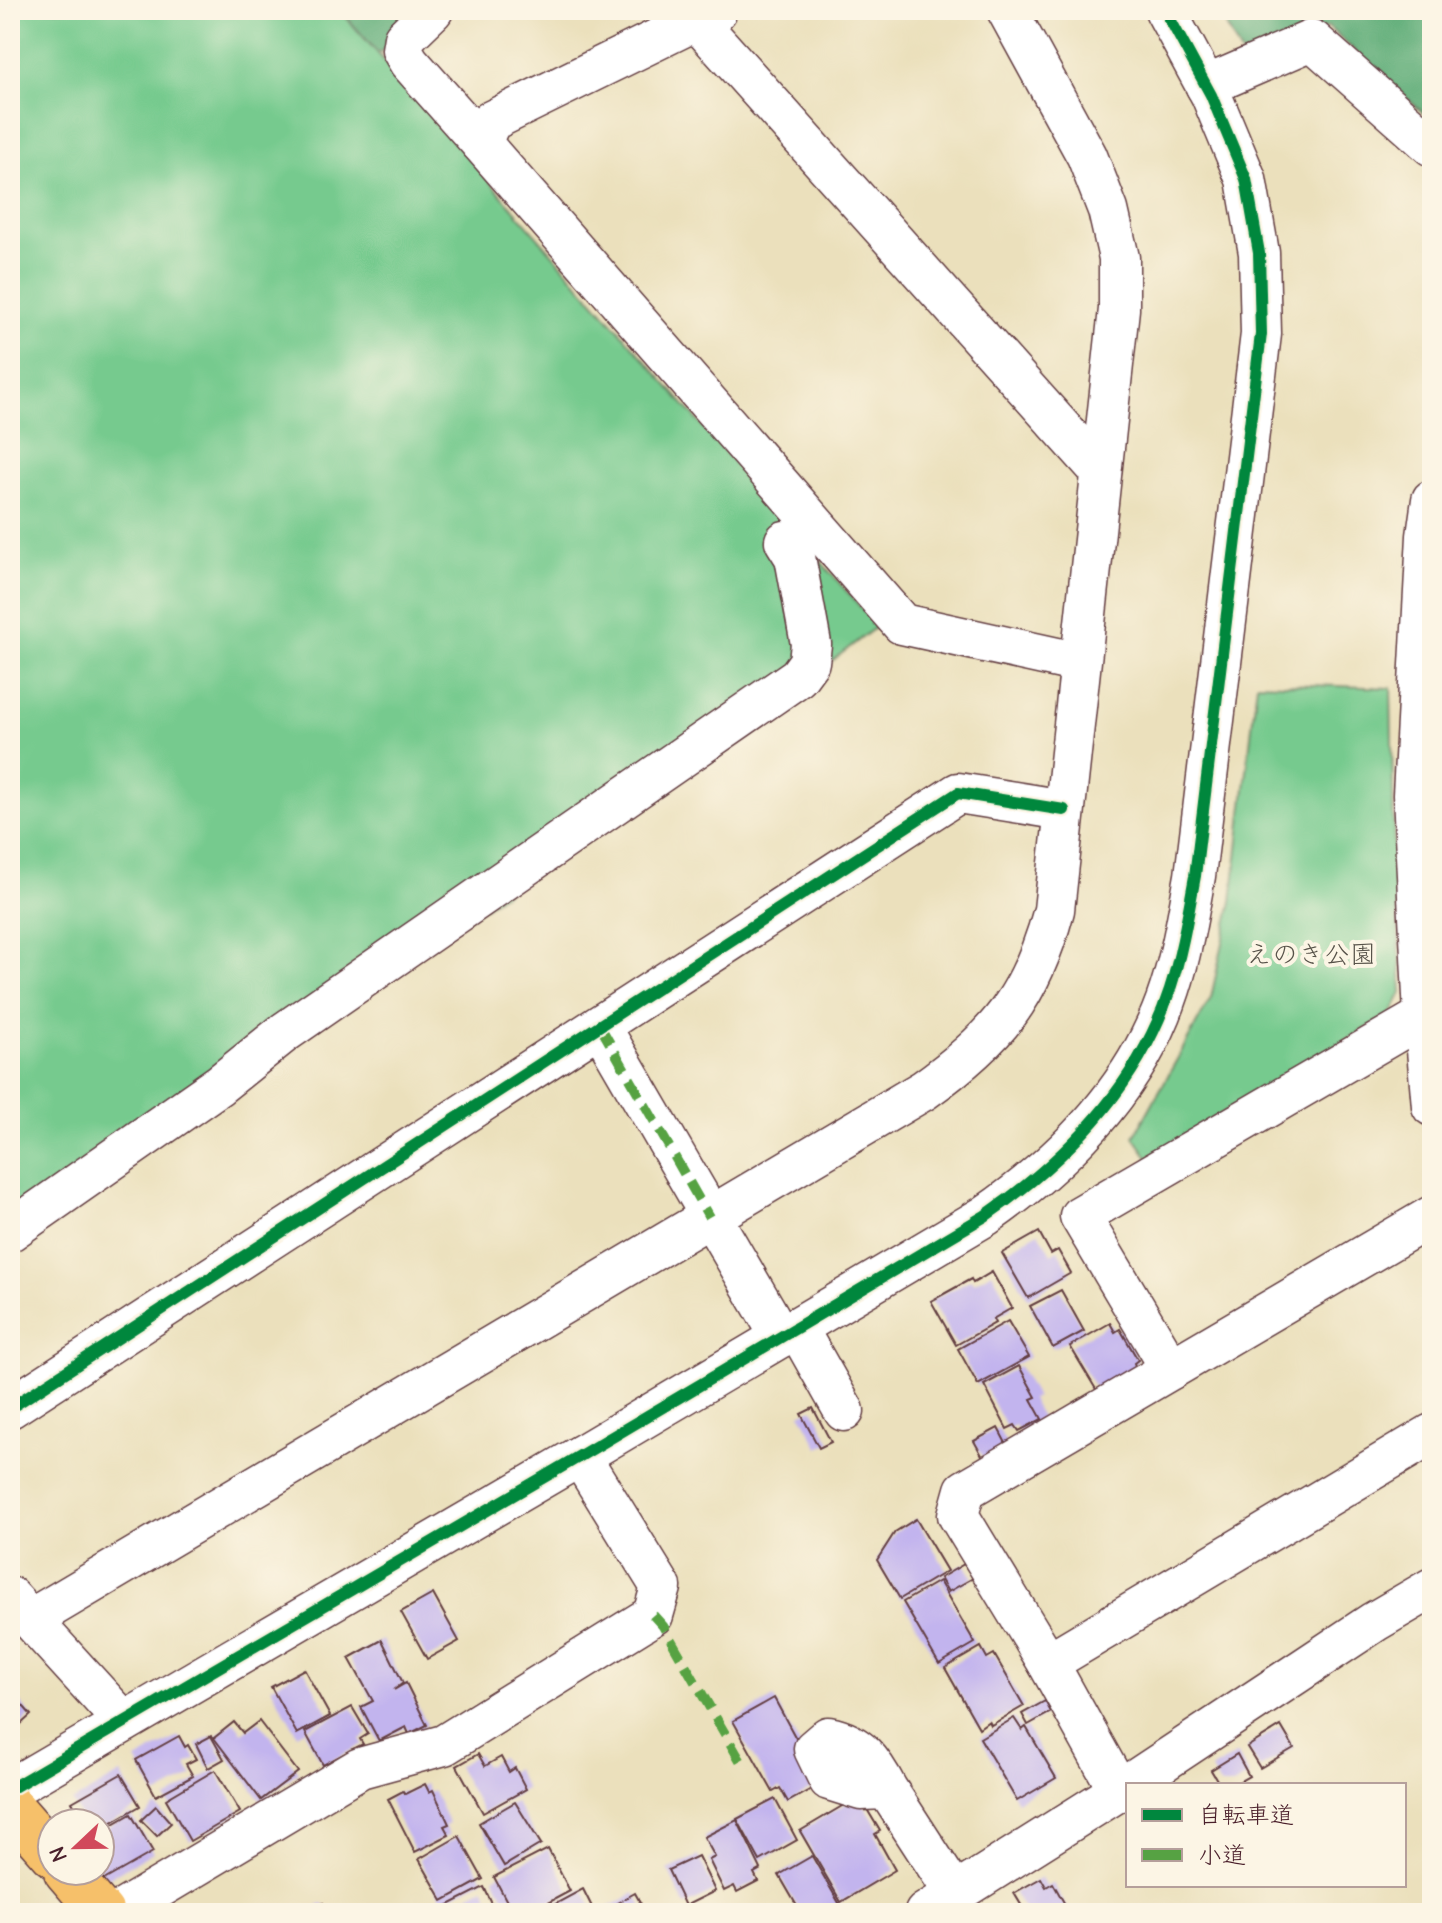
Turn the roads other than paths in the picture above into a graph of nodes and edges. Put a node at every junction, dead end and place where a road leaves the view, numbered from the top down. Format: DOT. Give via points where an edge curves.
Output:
graph roads {
  1 [pos="433,10"];
  2 [pos="1007,10"];
  3 [pos="1165,10"];
  4 [pos="707,16"];
  5 [pos="1206,86"];
  6 [pos="481,143"];
  7 [pos="1432,146"];
  8 [pos="1101,472"];
  9 [pos="1432,500"];
  10 [pos="785,541"];
  11 [pos="1080,663"];
  12 [pos="1064,810"];
  13 [pos="1424,1016"];
  14 [pos="600,1026"];
  15 [pos="1432,1106"];
  16 [pos="1432,1216"];
  17 [pos="709,1217"];
  18 [pos="10,1231"];
  19 [pos="789,1333"];
  20 [pos="1171,1369"];
  21 [pos="10,1408"];
  22 [pos="844,1411"];
  23 [pos="1432,1434"];
  24 [pos="580,1456"];
  25 [pos="1432,1588"];
  26 [pos="20,1608"];
  27 [pos="1048,1663"];
  28 [pos="124,1722"];
  29 [pos="1131,1783"];
  30 [pos="1125,1787"];
  31 [pos="10,1789"];
  32 [pos="887,1789"];
  33 [pos="10,1806"];
  34 [pos="36,1836"];
  35 [pos="80,1887"];
  36 [pos="940,1903"];
  37 [pos="102,1913"];
  38 [pos="117,1913"];
  1 -- 6 [label="street" via="404,38 402,50"];
  2 -- 8 [label="street" via="1087,156 1119,258 1119,309"];
  3 -- 5 [label="street"];
  4 -- 6 [label="street" via="491,121"];
  4 -- 8 [label="street"];
  5 -- 7 [label="street" via="1312,40"];
  5 -- 19 [label="street" via="1246,179 1259,253 1261,334 1195,876 1170,991 1125,1080 1094,1124 1061,1157 985,1216"];
  6 -- 11 [label="street" via="902,624"];
  8 -- 11 [label="street"];
  9 -- 13 [label="street" via="1413,795"];
  10 -- 18 [label="street" via="795,557 811,644 809,662 798,677 285,1032 219,1085"];
  11 -- 12 [label="street"];
  12 -- 14 [label="street" via="958,793"];
  12 -- 17 [label="street" via="1054,910 1044,946 1023,992 998,1027 965,1061 924,1090"];
  13 -- 15 [label="street"];
  13 -- 20 [label="street" via="1080,1216"];
  14 -- 17 [label="street"];
  14 -- 21 [label="street"];
  16 -- 20 [label="street"];
  17 -- 19 [label="street"];
  17 -- 26 [label="street"];
  19 -- 22 [label="street"];
  19 -- 24 [label="street"];
  20 -- 27 [label="street" via="965,1490 958,1515"];
  23 -- 27 [label="street"];
  24 -- 28 [label="street"];
  24 -- 38 [label="street" via="661,1587 653,1615 444,1745 360,1768"];
  25 -- 29 [label="street"];
  26 -- 28 [label="street"];
  27 -- 30 [label="street"];
  28 -- 31 [label="street"];
  30 -- 36 [label="street"];
  32 -- 36 [label="street"];
  33 -- 34 [label="main road"];
  35 -- 37 [label="main road"];
}
